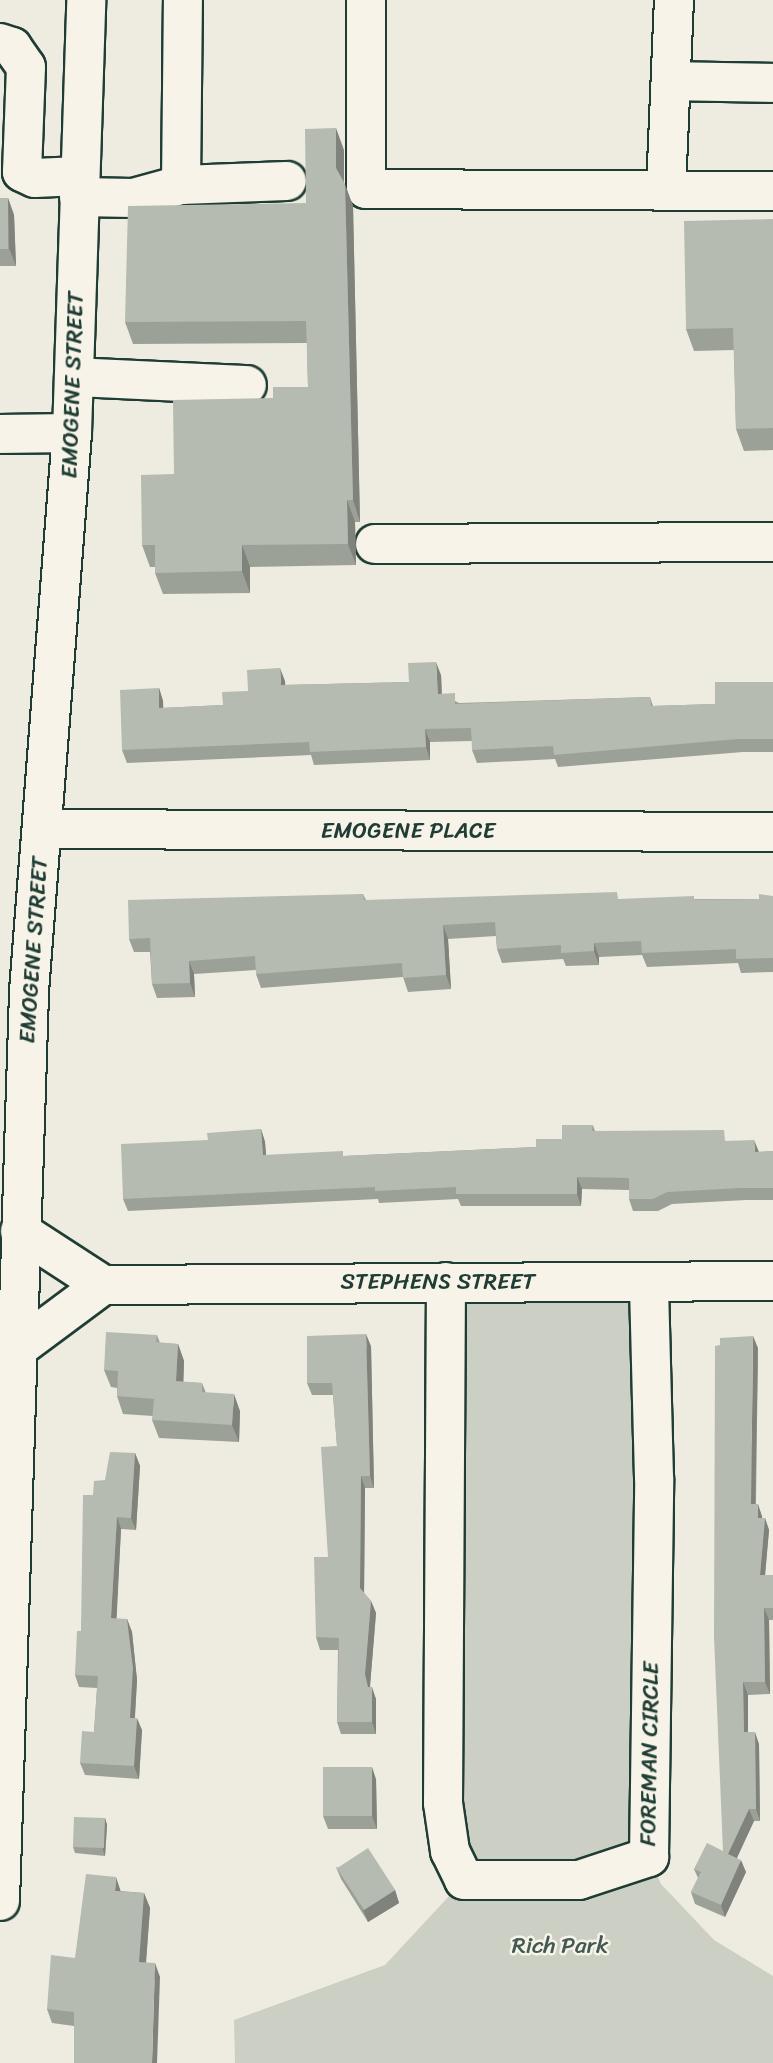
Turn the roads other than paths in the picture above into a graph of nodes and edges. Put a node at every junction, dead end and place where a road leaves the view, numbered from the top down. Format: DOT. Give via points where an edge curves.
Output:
graph roads {
  1 [pos="86,0"];
  2 [pos="183,0"];
  3 [pos="366,0"];
  4 [pos="674,0"];
  5 [pos="0,43"];
  6 [pos="671,81"];
  7 [pos="773,83"];
  8 [pos="287,181"];
  9 [pos="181,185"];
  10 [pos="79,186"];
  11 [pos="666,190"];
  12 [pos="773,191"];
  13 [pos="75,377"];
  14 [pos="247,385"];
  15 [pos="72,433"];
  16 [pos="0,434"];
  17 [pos="773,542"];
  18 [pos="374,544"];
  19 [pos="43,830"];
  20 [pos="773,832"];
  21 [pos="15,990"];
  22 [pos="20,1231"];
  23 [pos="773,1281"];
  24 [pos="446,1282"];
  25 [pos="649,1282"];
  26 [pos="103,1284"];
  27 [pos="21,1346"];
  28 [pos="8,1518"];
  29 [pos="0,1901"];
  1 -- 10 [label="street, EMOGENE STREET"];
  2 -- 9 [label="street"];
  3 -- 11 [label="street" via="366,189"];
  4 -- 6 [label="street"];
  5 -- 10 [label="street" via="12,47 26,67 22,172"];
  6 -- 7 [label="street"];
  6 -- 11 [label="street"];
  8 -- 9 [label="street"];
  9 -- 10 [label="street" via="133,198"];
  10 -- 13 [label="street, EMOGENE STREET"];
  11 -- 12 [label="street"];
  13 -- 14 [label="street"];
  13 -- 15 [label="street, EMOGENE STREET"];
  15 -- 16 [label="street"];
  15 -- 19 [label="street, EMOGENE STREET"];
  17 -- 18 [label="street"];
  19 -- 20 [label="street, EMOGENE PLACE"];
  19 -- 21 [label="street, EMOGENE STREET"];
  21 -- 22 [label="street, EMOGENE STREET"];
  22 -- 26 [label="street"];
  22 -- 27 [label="street, EMOGENE STREET"];
  23 -- 25 [label="street, STEPHENS STREET"];
  24 -- 25 [label="street, STEPHENS STREET"];
  24 -- 25 [label="street, FOREMAN CIRCLE" via="443,1803 450,1852 464,1880 579,1880 649,1857 654,1478"];
  24 -- 26 [label="street, STEPHENS STREET"];
  26 -- 27 [label="street"];
  27 -- 28 [label="street, EMOGENE STREET"];
  28 -- 29 [label="street, EMOGENE STREET"];
}
